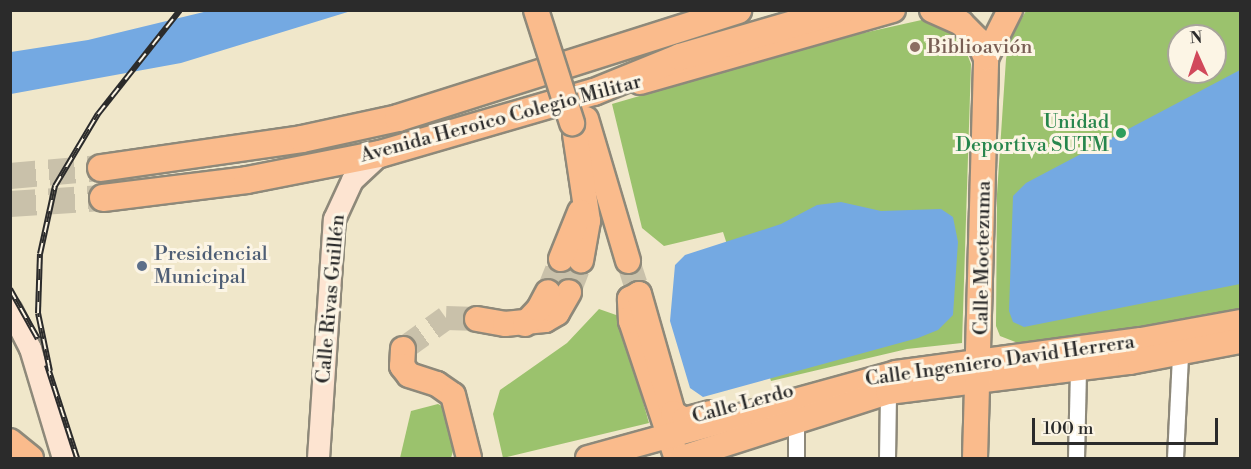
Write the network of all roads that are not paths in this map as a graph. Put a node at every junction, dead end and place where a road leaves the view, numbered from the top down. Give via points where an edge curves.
1 (536, 10) edge
2 (552, 10) edge
3 (842, 10) edge
4 (893, 10) edge
5 (932, 10) edge
6 (1010, 10) edge
7 (737, 12) edge
8 (986, 58) junction
9 (594, 92) junction
10 (579, 121) junction
11 (380, 154) junction
12 (101, 168) tunnel mouth
13 (103, 198) tunnel mouth
14 (571, 259) tunnel mouth
15 (628, 261) tunnel mouth
16 (558, 292) tunnel mouth
17 (10, 309) edge
18 (477, 319) tunnel mouth
19 (1240, 322) edge
20 (1240, 340) edge
21 (403, 349) dead end
22 (1180, 354) junction
23 (1078, 369) junction
24 (980, 370) junction
25 (832, 388) junction
26 (888, 392) junction
27 (766, 410) junction
28 (796, 419) junction
29 (10, 441) edge
30 (677, 452) edge
31 (31, 459) edge
32 (63, 459) edge
33 (318, 459) edge
34 (469, 459) edge
35 (588, 459) edge
36 (796, 459) edge
37 (887, 459) edge
38 (975, 459) edge
39 (1076, 459) edge
40 (1175, 459) edge

1 - 10 main road, bridge
2 - 10 main road
3 - 9 highway via 680,57
4 - 9 main road, Avenida Heroico Colegio Militar via 678,73
5 - 8 main road via 961,23 978,40
6 - 8 main road, Calle Moctezuma
7 - 12 highway, Avenida Heroico Colegio Militar via 398,118 302,139
8 - 24 main road, Calle Moctezuma
9 - 11 highway, Avenida Heroico Colegio Militar
10 - 14 main road via 587,237
10 - 15 main road
11 - 13 highway, Avenida Heroico Colegio Militar via 247,180
11 - 33 main road, Calle Rivas Guillén via 352,180 334,219
16 - 18 main road via 557,313 525,324
17 - 32 main road via 30,348
19 - 24 main road, Calle Ingeniero David Herrera
20 - 22 main road, Calle Ingeniero David Herrera
21 - 34 main road via 402,366 409,375 437,384 453,395
22 - 23 main road, Calle Ingeniero David Herrera
22 - 40 street
23 - 24 main road, Calle Ingeniero David Herrera
23 - 39 street
24 - 25 main road, Calle Ingeniero David Herrera via 897,373
24 - 26 main road, Calle Ingeniero David Herrera
24 - 38 main road, Calle Moctezuma
25 - 27 main road, Calle Ingeniero David Herrera
25 - 30 main road, Calle Lerdo via 814,386 680,419 671,409 639,294 630,299 627,308
26 - 28 main road, Calle Ingeniero David Herrera
26 - 37 street
27 - 28 main road via 788,411
27 - 30 main road, Calle Ingeniero David Herrera
28 - 30 main road, Calle Ingeniero David Herrera
28 - 36 street
29 - 31 main road
30 - 35 main road, Calle Ingeniero David Herrera

